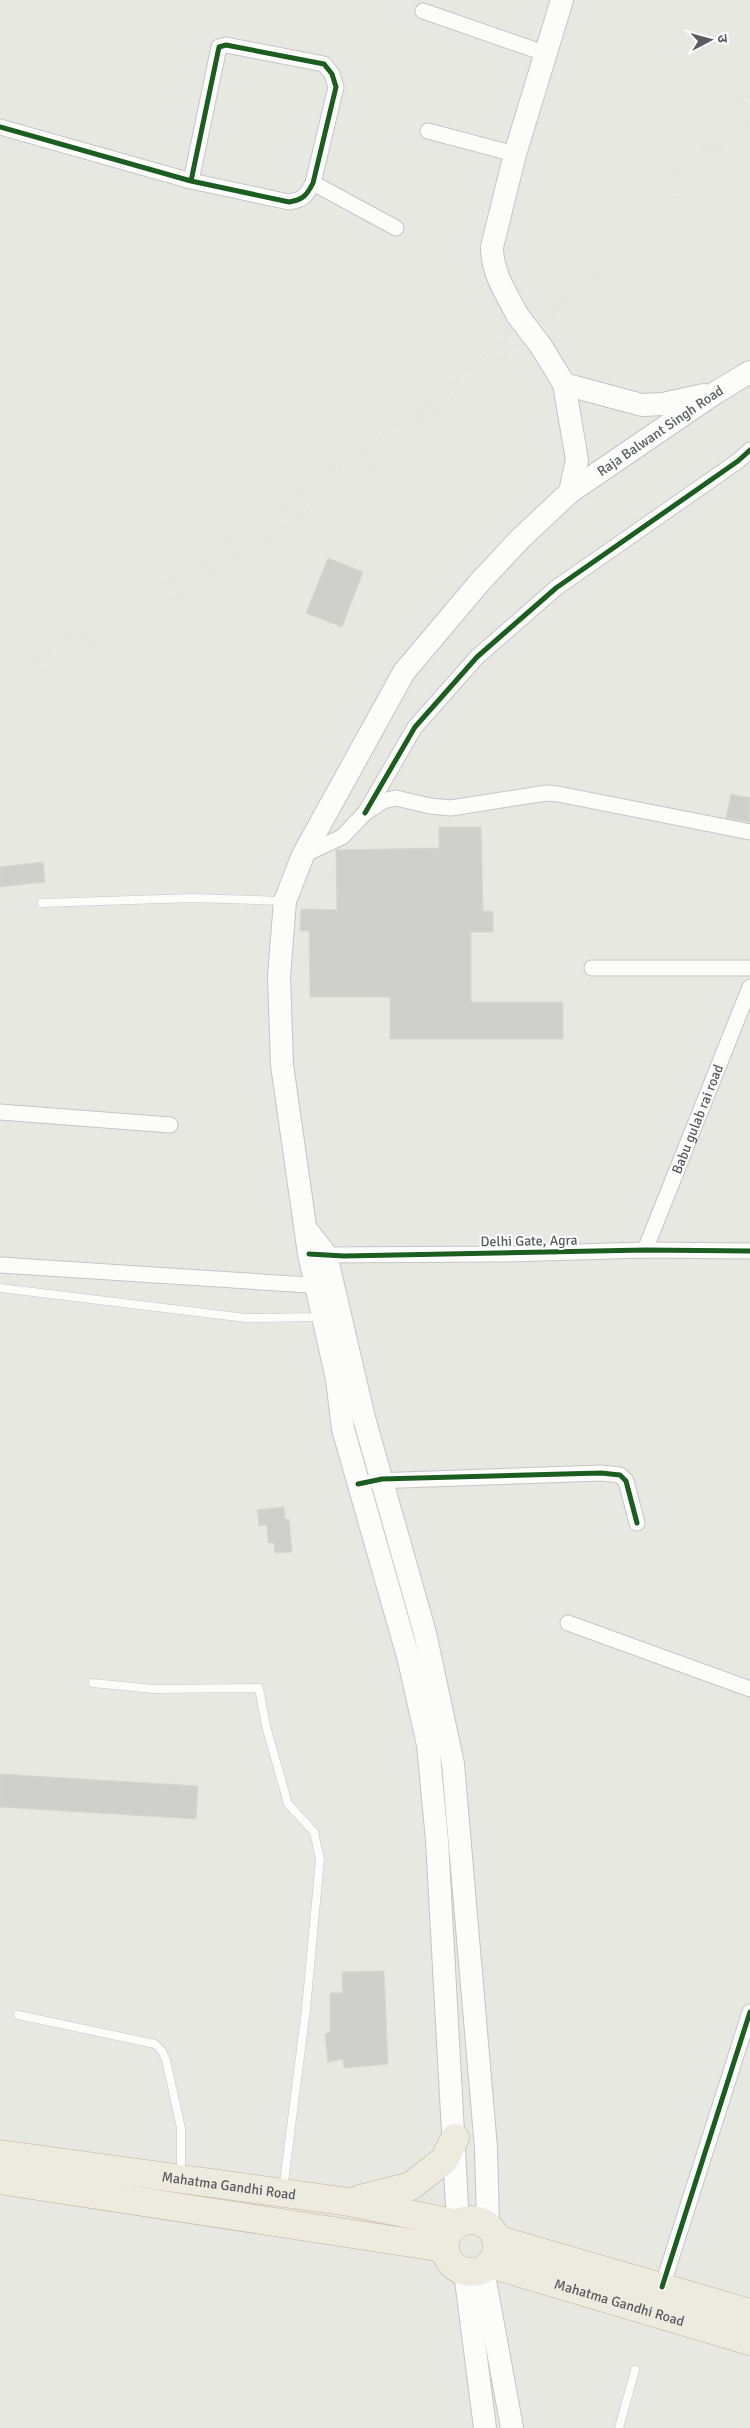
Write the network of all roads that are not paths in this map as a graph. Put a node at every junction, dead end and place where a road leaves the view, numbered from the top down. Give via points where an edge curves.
1 (562, 0) edge
2 (424, 11) dead end
3 (544, 52) junction
4 (0, 127) edge
5 (428, 131) dead end
6 (516, 154) junction
7 (191, 181) junction
8 (314, 183) junction
9 (396, 228) dead end
10 (750, 372) edge
11 (564, 384) junction
12 (715, 393) junction
13 (750, 450) edge
14 (570, 492) junction
15 (365, 813) junction
16 (750, 832) edge
17 (303, 855) junction
18 (285, 901) junction
19 (42, 903) dead end
20 (592, 968) dead end
21 (750, 968) edge
22 (750, 987) edge
23 (0, 1112) edge
24 (170, 1125) dead end
25 (644, 1250) junction
26 (750, 1251) edge
27 (317, 1254) junction
28 (0, 1265) edge
29 (324, 1286) junction
30 (0, 1288) edge
31 (331, 1316) junction
32 (382, 1479) junction
33 (358, 1484) junction
34 (637, 1523) dead end
35 (410, 1574) junction
36 (386, 1580) junction
37 (568, 1623) dead end
38 (94, 1682) dead end
39 (750, 1689) edge
40 (463, 1866) junction
41 (439, 1868) junction
42 (750, 2012) edge
43 (18, 2015) dead end
44 (455, 2138) junction
45 (0, 2154) edge
46 (181, 2179) junction
47 (0, 2180) edge
48 (283, 2193) junction
49 (348, 2202) junction
50 (458, 2224) junction
51 (444, 2248) junction
52 (484, 2254) junction
53 (662, 2287) junction
54 (750, 2313) edge
55 (750, 2341) edge
56 (636, 2370) dead end
57 (485, 2428) edge
58 (512, 2428) edge
59 (618, 2428) edge

1 - 3 main road
2 - 3 street
3 - 6 main road
4 - 7 street
5 - 6 street
6 - 11 main road, bridge via 492,254 496,273 518,316 542,346
7 - 8 street via 289,202 307,196
7 - 8 street via 217,50 226,45 324,64 332,74 336,87
8 - 9 street
10 - 12 main road, Raja Balwant Singh Road
11 - 12 main road via 642,404 663,404
11 - 14 main road via 578,460
12 - 14 main road, Raja Balwant Singh Road
13 - 15 street via 556,588 477,657 415,728
14 - 17 main road, Raja Balwant Singh Road via 486,576 404,672
15 - 16 street via 383,801 396,798 451,808 546,793
15 - 17 street via 342,837
17 - 18 main road, Raja Balwant Singh Road
18 - 19 lane via 193,898
18 - 27 main road, Raja Balwant Singh Road via 279,976 282,1065 305,1228
20 - 21 street
22 - 25 street, Babu gulab rai road
23 - 24 street
25 - 26 street, Delhi Gate, Agra
25 - 27 street, Delhi Gate, Agra
27 - 29 main road
28 - 29 street
29 - 31 main road
30 - 31 lane via 246,1318
31 - 32 main road
31 - 33 main road via 343,1429
32 - 33 street
32 - 34 street via 620,1475 626,1481
32 - 35 main road
33 - 36 main road
35 - 36 main road
35 - 40 main road via 436,1676 453,1764
36 - 41 main road via 409,1660 428,1745
37 - 39 street
38 - 48 lane via 152,1689 259,1688 288,1804 314,1832 320,1859 306,2009
40 - 41 main road
40 - 52 main road via 486,2148
41 - 44 main road
42 - 53 street
43 - 46 lane via 148,2041 162,2051 181,2128
44 - 49 highway via 444,2160 411,2186
44 - 50 main road
45 - 46 highway, Mahatma Gandhi Road
46 - 48 highway, Mahatma Gandhi Road
47 - 51 highway, Mahatma Gandhi Road
48 - 49 highway, Mahatma Gandhi Road
49 - 50 highway, Mahatma Gandhi Road
50 - 51 highway via 449,2232
50 - 52 highway, Mahatma Gandhi Road via 470,2220
51 - 52 highway via 450,2263
52 - 53 highway, Mahatma Gandhi Road
52 - 55 highway, Mahatma Gandhi Road
52 - 57 main road
52 - 58 main road
53 - 54 highway, Mahatma Gandhi Road
56 - 59 lane

